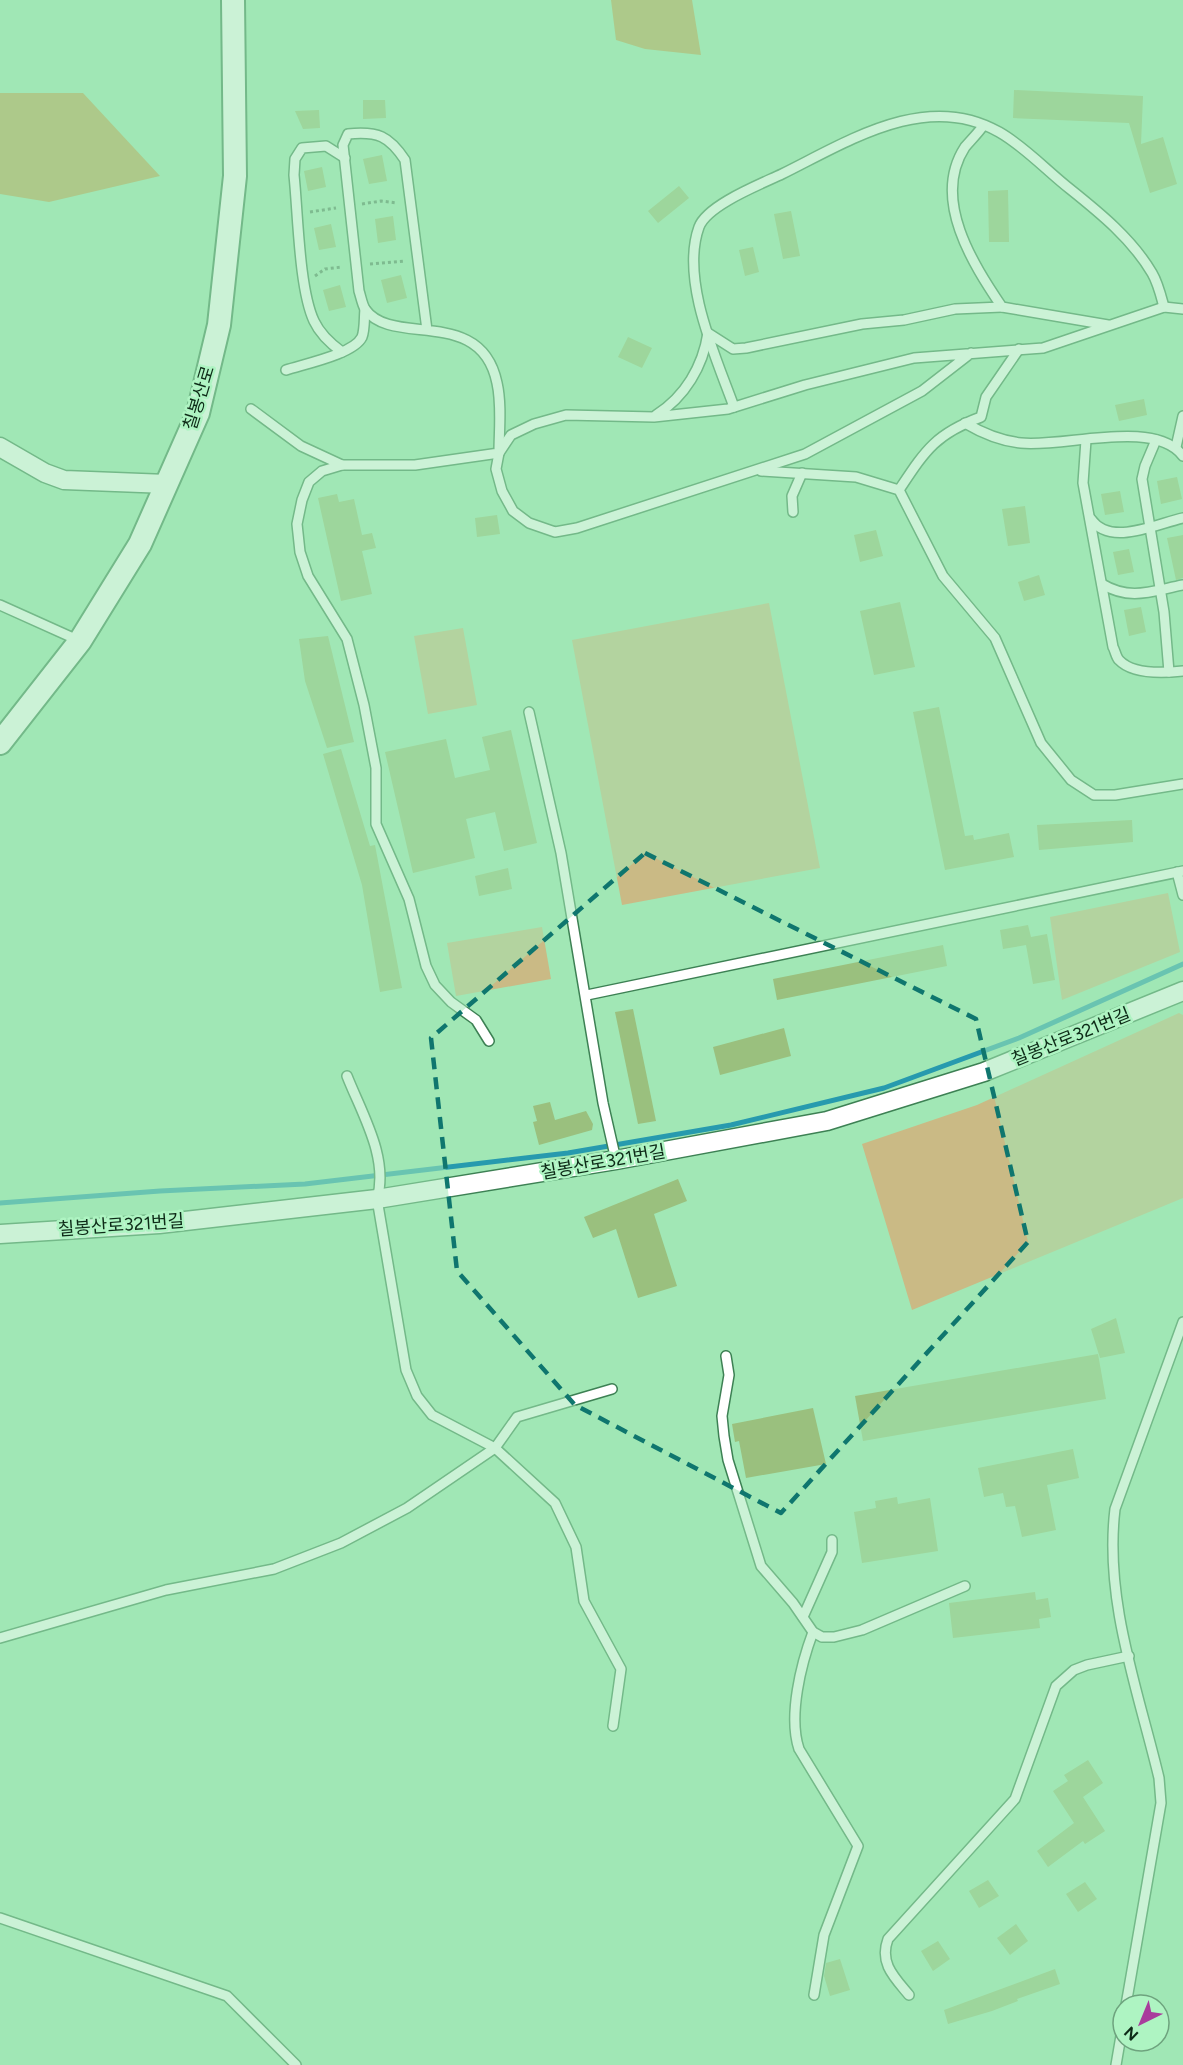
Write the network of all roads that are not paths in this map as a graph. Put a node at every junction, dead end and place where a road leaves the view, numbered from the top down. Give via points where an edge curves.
1 (233, 0) edge
2 (983, 126) junction
3 (345, 158) junction
4 (1002, 307) junction
5 (1164, 307) junction
6 (365, 309) junction
7 (1183, 309) edge
8 (1111, 325) junction
9 (427, 330) junction
10 (708, 333) junction
11 (1019, 349) junction
12 (342, 352) junction
13 (971, 353) junction
14 (286, 370) dead end
15 (734, 407) junction
16 (251, 409) dead end
17 (1183, 416) edge
18 (654, 417) junction
19 (965, 423) junction
20 (1086, 440) junction
21 (1156, 440) junction
22 (0, 447) edge
23 (1176, 447) junction
24 (499, 453) junction
25 (1183, 456) edge
26 (342, 465) junction
27 (754, 471) junction
28 (801, 473) junction
29 (167, 484) junction
30 (899, 490) junction
31 (793, 512) dead end
32 (1089, 517) junction
33 (1183, 518) edge
34 (1150, 525) junction
35 (1102, 584) junction
36 (1183, 585) edge
37 (1160, 589) junction
38 (0, 605) edge
39 (80, 641) junction
40 (1183, 671) edge
41 (1169, 672) junction
42 (529, 711) dead end
43 (0, 743) edge
44 (1183, 784) edge
45 (1180, 872) edge
46 (1183, 895) edge
47 (1183, 991) edge
48 (587, 995) junction
49 (489, 1041) dead end
50 (347, 1076) dead end
51 (616, 1160) junction
52 (379, 1193) junction
53 (0, 1234) edge
54 (1183, 1322) edge
55 (726, 1356) dead end
56 (612, 1389) dead end
57 (495, 1448) junction
58 (832, 1540) dead end
59 (965, 1586) dead end
60 (803, 1617) junction
61 (813, 1632) junction
62 (0, 1638) edge
63 (1129, 1656) junction
64 (614, 1726) dead end
65 (0, 1918) edge
66 (1128, 1993) edge
67 (814, 1995) dead end
68 (909, 1995) dead end
69 (297, 2065) edge

1 - 29 street, 칠봉산로 via 235,176 219,325 198,413
2 - 4 lane via 964,149 951,190 963,238 982,278
2 - 5 lane via 999,132 1131,243 1154,274
2 - 10 lane via 952,118 905,119 876,127 713,210 699,225 694,269
3 - 6 lane via 359,291
3 - 9 lane via 343,145 348,134 364,132 393,142 405,160
3 - 12 lane via 326,146 302,148 295,159 294,175 307,298 315,322
4 - 8 lane
4 - 10 lane via 955,309 746,348 733,349
5 - 7 lane
5 - 8 lane
6 - 9 lane via 378,320
6 - 12 lane via 363,336
8 - 11 lane via 1043,348
9 - 24 lane via 442,330 466,340 492,367 498,384
10 - 15 lane
10 - 18 lane via 698,371 667,409
11 - 13 lane
11 - 19 lane via 986,397 981,417
12 - 14 lane
13 - 15 lane via 914,358
13 - 27 lane via 922,391 806,454
15 - 18 lane
16 - 26 lane via 301,446
17 - 23 lane
18 - 24 lane via 567,415 511,435
19 - 20 lane via 999,439 1023,444
19 - 30 lane via 953,427 925,451
20 - 21 lane via 1145,436
20 - 32 lane via 1083,483
21 - 23 lane
21 - 34 lane via 1142,479
22 - 29 street via 64,480
23 - 25 lane
24 - 26 lane via 415,465
24 - 27 lane via 496,469 513,511 529,523 555,532
26 - 49 lane via 322,471 309,482 297,524 300,552 320,598 347,639 376,768 376,825 409,900 426,966 435,985 476,1020
27 - 28 lane
28 - 30 lane via 856,477
28 - 31 lane via 792,496
29 - 39 street, 칠봉산로 via 140,544
30 - 44 lane via 943,576 995,638 1041,743 1071,780 1094,795
32 - 34 lane via 1106,532 1120,533
32 - 35 lane
33 - 34 lane
34 - 37 lane
35 - 37 lane via 1128,595
35 - 41 lane via 1119,660 1136,669
36 - 37 lane
37 - 41 lane
38 - 39 lane
39 - 43 street, 칠봉산로
40 - 41 lane
42 - 48 lane
45 - 46 lane
45 - 48 lane
47 - 51 street, 칠봉산로321번길 via 984,1072 827,1121
48 - 51 lane
50 - 52 lane via 380,1162
51 - 52 street, 칠봉산로321번길
52 - 53 street, 칠봉산로321번길 via 159,1224
52 - 57 lane via 397,1327 406,1370 417,1396 432,1414
54 - 63 lane via 1115,1509 1115,1599
55 - 60 lane via 729,1375 722,1416 728,1460 761,1566
56 - 57 lane via 517,1417
57 - 62 lane via 407,1508 341,1543 285,1564 166,1590
57 - 64 lane via 555,1503 576,1547 584,1601 621,1669
58 - 60 lane via 832,1552
59 - 61 lane via 862,1630 834,1637
60 - 61 lane
61 - 67 lane via 798,1693 794,1733 799,1749 858,1846 824,1935
63 - 66 lane via 1159,1778 1161,1803
63 - 68 lane via 1080,1667 1056,1686 1015,1799 888,1939 885,1961
65 - 69 lane via 227,1996

